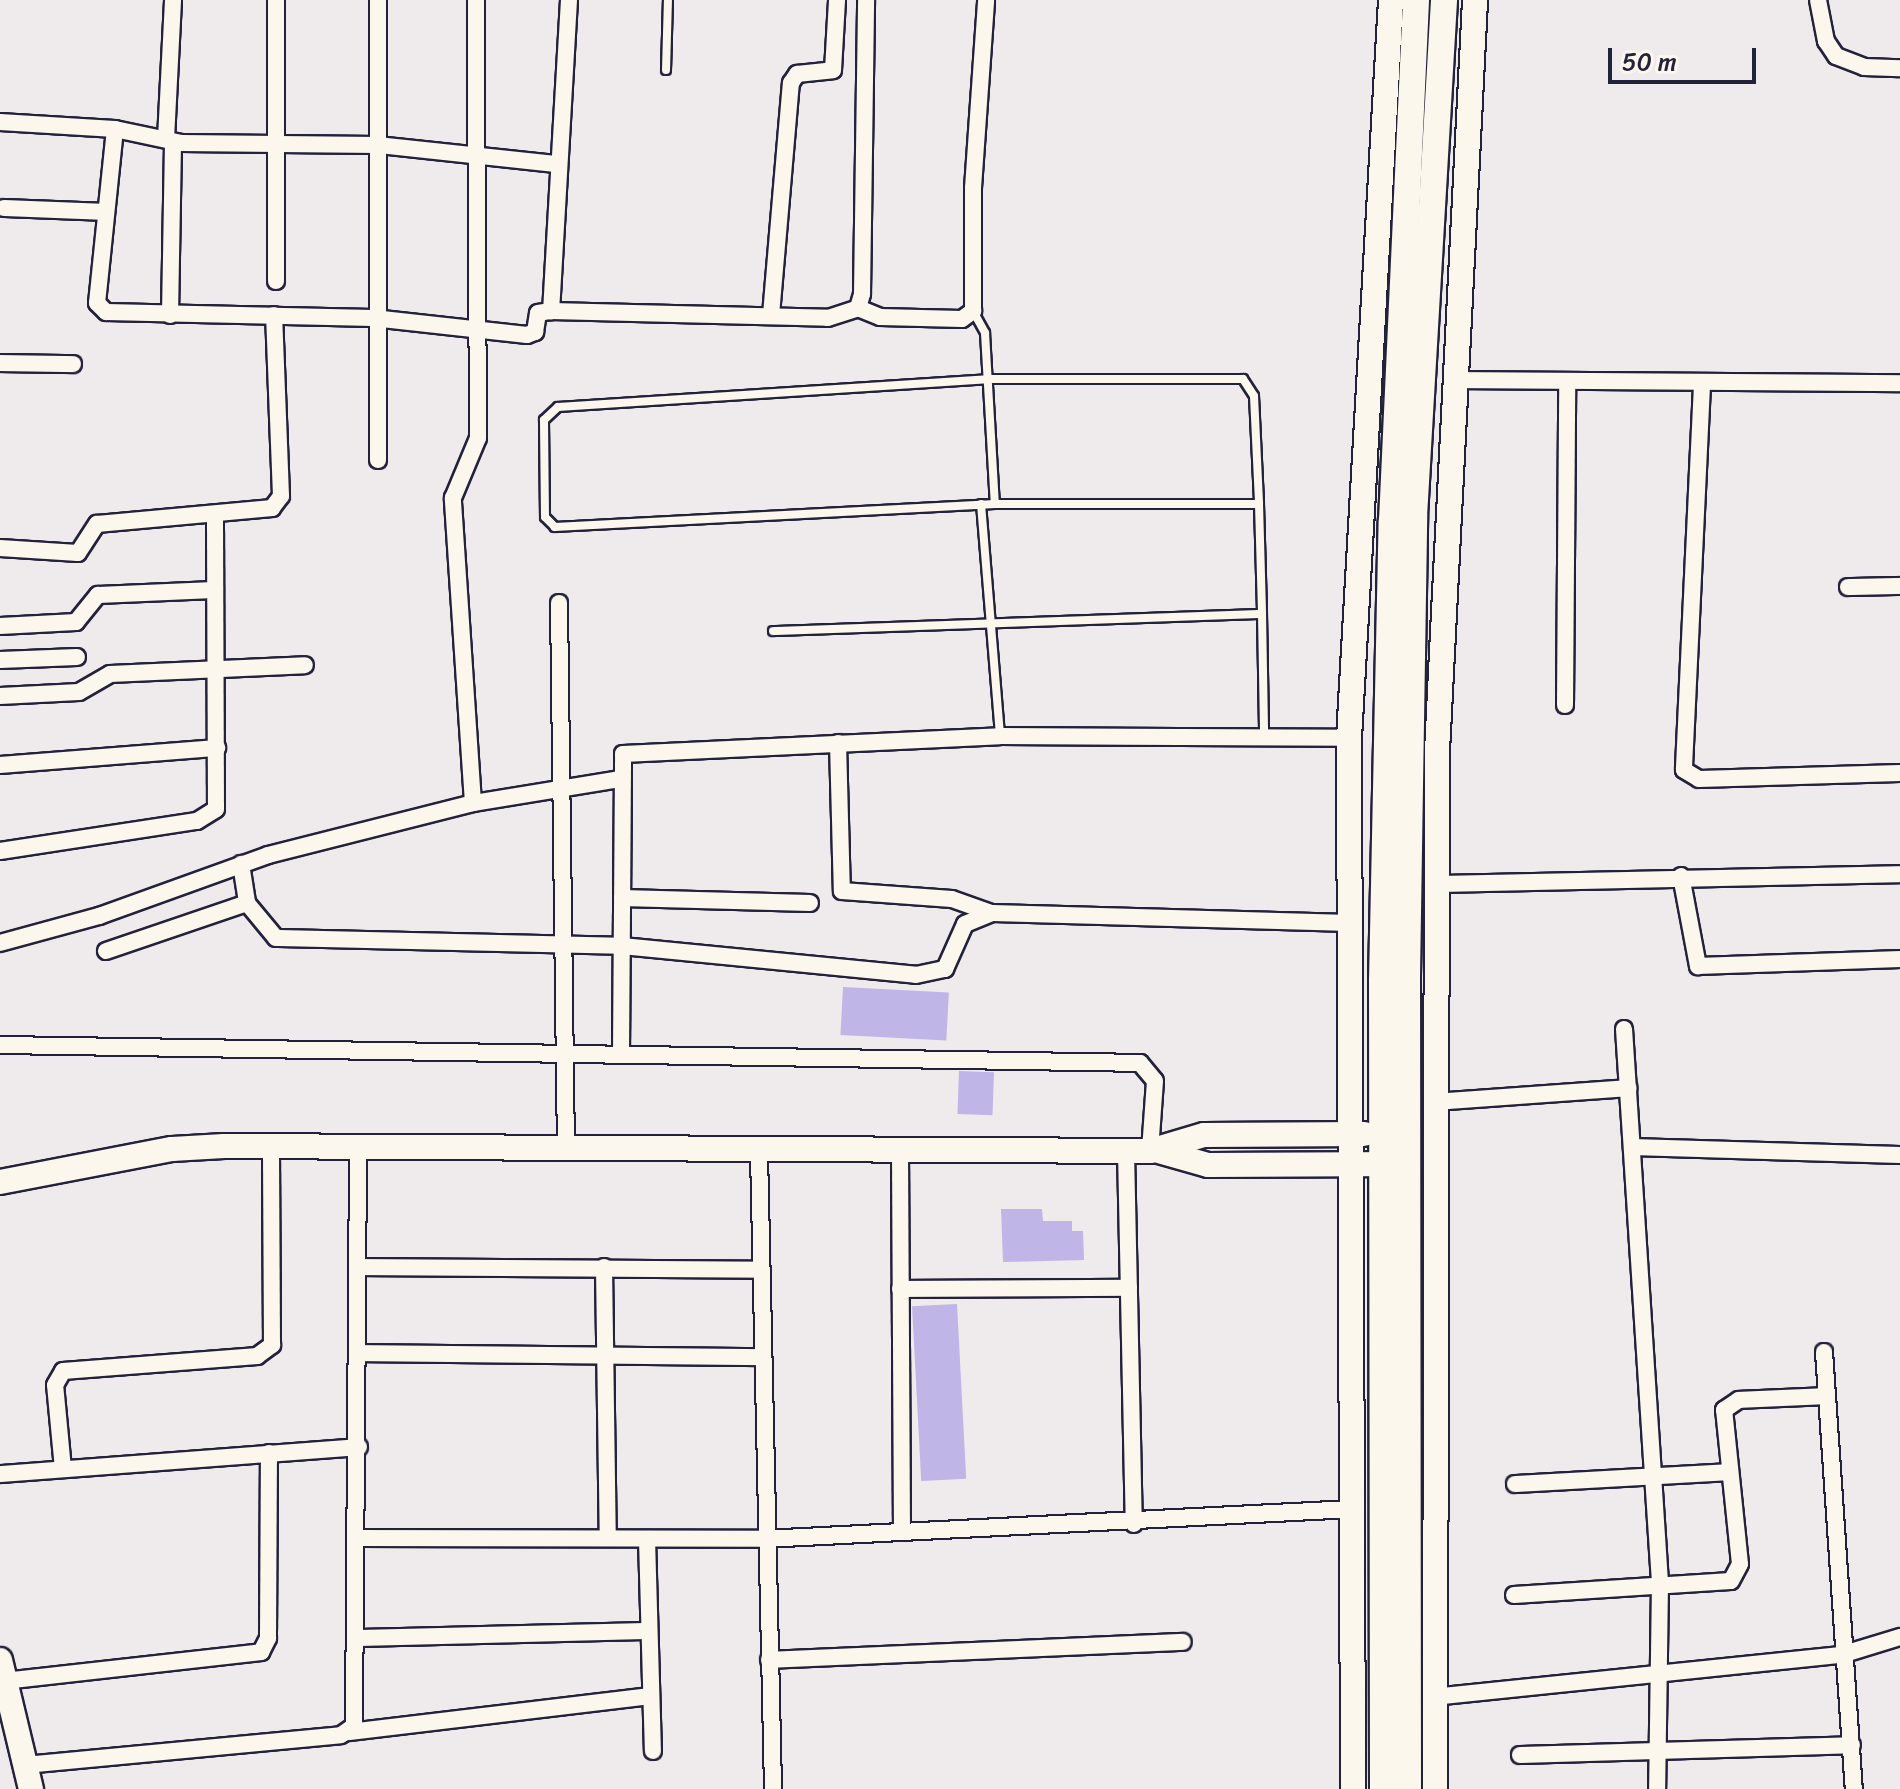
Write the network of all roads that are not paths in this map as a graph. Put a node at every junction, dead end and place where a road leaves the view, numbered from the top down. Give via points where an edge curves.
1 (173, 0) edge
2 (276, 0) edge
3 (378, 0) edge
4 (476, 0) edge
5 (569, 0) edge
6 (668, 0) edge
7 (837, 0) edge
8 (866, 0) edge
9 (986, 0) edge
10 (1391, 0) edge
11 (1416, 0) edge
12 (1444, 0) edge
13 (1475, 0) edge
14 (1818, 0) edge
15 (1900, 68) edge
16 (666, 70) dead end
17 (0, 122) edge
18 (115, 129) junction
19 (275, 140) junction
20 (170, 141) junction
21 (378, 145) junction
22 (475, 159) junction
23 (557, 164) junction
24 (4, 208) dead end
25 (106, 212) junction
26 (276, 281) dead end
27 (858, 308) junction
28 (551, 311) junction
29 (973, 311) junction
30 (170, 315) junction
31 (274, 315) junction
32 (771, 315) junction
33 (373, 318) junction
34 (476, 329) junction
35 (0, 363) edge
36 (73, 364) dead end
37 (987, 379) junction
38 (1457, 380) junction
39 (1567, 383) junction
40 (1900, 383) edge
41 (1702, 385) junction
42 (378, 460) dead end
43 (981, 504) junction
44 (995, 504) junction
45 (1259, 504) junction
46 (215, 515) junction
47 (0, 548) edge
48 (1900, 586) edge
49 (1848, 587) dead end
50 (214, 590) junction
51 (559, 603) dead end
52 (1262, 614) junction
53 (991, 619) junction
54 (0, 626) edge
55 (773, 631) dead end
56 (77, 657) dead end
57 (0, 660) edge
58 (305, 665) dead end
59 (214, 673) junction
60 (0, 696) edge
61 (1565, 705) dead end
62 (1264, 733) junction
63 (1000, 736) junction
64 (1349, 738) junction
65 (838, 743) junction
66 (217, 748) junction
67 (0, 765) edge
68 (1900, 773) edge
69 (619, 779) junction
70 (559, 788) junction
71 (473, 803) junction
72 (0, 851) edge
73 (241, 864) junction
74 (1900, 874) edge
75 (1681, 876) junction
76 (1436, 884) junction
77 (622, 898) junction
78 (247, 903) junction
79 (810, 903) dead end
80 (992, 913) junction
81 (1351, 923) junction
82 (0, 943) edge
83 (563, 943) junction
84 (622, 946) junction
85 (106, 951) dead end
86 (1900, 959) edge
87 (1624, 1029) dead end
88 (0, 1045) edge
89 (567, 1050) junction
90 (621, 1053) junction
91 (1628, 1088) junction
92 (1435, 1102) junction
93 (1422, 1133) junction
94 (1350, 1134) junction
95 (1383, 1134) junction
96 (271, 1146) junction
97 (1632, 1147) junction
98 (358, 1148) junction
99 (566, 1151) junction
100 (900, 1151) junction
101 (1144, 1151) junction
102 (759, 1152) junction
103 (1900, 1155) edge
104 (1408, 1165) junction
105 (1350, 1166) junction
106 (0, 1182) edge
107 (361, 1267) junction
108 (604, 1267) junction
109 (759, 1270) junction
110 (1129, 1288) junction
111 (900, 1289) junction
112 (1824, 1352) dead end
113 (360, 1353) junction
114 (761, 1357) junction
115 (605, 1358) junction
116 (1826, 1396) junction
117 (359, 1447) junction
118 (269, 1453) junction
119 (63, 1469) junction
120 (1728, 1472) junction
121 (0, 1474) edge
122 (1651, 1476) junction
123 (1515, 1484) dead end
124 (1352, 1509) junction
125 (1134, 1524) junction
126 (902, 1530) junction
127 (360, 1538) junction
128 (608, 1538) junction
129 (647, 1539) junction
130 (764, 1539) junction
131 (1660, 1583) junction
132 (1514, 1595) dead end
133 (648, 1631) junction
134 (1900, 1637) edge
135 (357, 1638) junction
136 (1183, 1642) dead end
137 (1841, 1655) junction
138 (769, 1660) junction
139 (2, 1670) edge
140 (1656, 1671) junction
141 (651, 1696) junction
142 (1433, 1697) junction
143 (349, 1732) junction
144 (1852, 1745) junction
145 (653, 1751) dead end
146 (1655, 1753) junction
147 (1520, 1755) dead end
148 (28, 1777) edge
149 (773, 1789) edge
150 (1353, 1789) edge
151 (1383, 1789) edge
152 (1408, 1789) edge
153 (1435, 1789) edge
154 (1657, 1789) edge
155 (1854, 1789) edge

1 - 20 street
2 - 19 street
3 - 21 street
4 - 22 street
5 - 23 street
6 - 16 lane
7 - 32 street via 833,70 797,74 791,83
8 - 27 street
9 - 29 street via 973,188
10 - 64 main road
11 - 95 main road via 1392,521
12 - 93 main road via 1414,516
13 - 38 main road
14 - 15 street via 1826,41 1836,56 1848,64
17 - 18 street
18 - 20 street
18 - 25 street
19 - 20 street
19 - 21 street
19 - 26 street
20 - 30 street
21 - 22 street
21 - 33 street
22 - 23 street
22 - 34 street
23 - 28 street
24 - 25 street
25 - 30 street via 99,308
27 - 29 street via 871,316 907,318 962,319
27 - 32 street via 828,318
28 - 32 street
28 - 34 street via 538,313 532,334
29 - 37 lane via 985,333
30 - 31 street
31 - 33 street
31 - 46 street via 281,496 272,508
33 - 34 street
33 - 42 street
34 - 71 street via 478,438 453,498
35 - 36 street
37 - 43 lane via 558,407 549,409 544,420 545,517 555,527
37 - 44 lane
37 - 45 lane via 1243,379 1254,396
38 - 39 street
38 - 76 main road
39 - 41 street
39 - 61 street
40 - 41 street
41 - 68 street via 1684,770 1699,779
43 - 44 lane
43 - 53 lane
44 - 45 lane
45 - 52 lane
46 - 47 street via 97,524 78,553
46 - 50 street
48 - 49 street
50 - 54 street via 98,595 76,622
50 - 59 street
51 - 70 street
52 - 53 lane
52 - 62 lane
53 - 55 lane
53 - 63 lane
56 - 57 street
58 - 59 street
59 - 60 street via 110,674 79,692
59 - 66 street
62 - 63 street
62 - 64 street
63 - 65 street
64 - 81 main road
65 - 69 street via 634,751 623,754
65 - 80 street via 842,891 952,899
66 - 67 street
66 - 72 street via 219,800 207,818
69 - 70 street
69 - 77 street
70 - 71 street
70 - 83 street
71 - 73 street
73 - 78 street
73 - 82 street via 122,909
74 - 75 street
75 - 76 street
75 - 86 street via 1698,966
76 - 92 main road
77 - 79 street
77 - 84 street
78 - 83 street via 276,938
78 - 85 street
80 - 81 street
80 - 84 street via 965,924 952,958 935,975
81 - 94 main road
83 - 84 street
83 - 89 street
84 - 90 street
87 - 91 street
88 - 89 street
89 - 90 street
89 - 99 street
90 - 101 street via 836,1063 1140,1063 1155,1081
91 - 92 street
91 - 97 street
92 - 93 main road
93 - 95 main road
93 - 104 main road
94 - 95 main road
94 - 101 main road via 1204,1135
94 - 105 main road
95 - 104 main road
96 - 98 main road
96 - 106 main road via 172,1149
96 - 119 street via 272,1345 257,1356 63,1371 55,1385
97 - 103 street
97 - 122 street
98 - 99 main road
98 - 107 street
99 - 102 main road
100 - 101 main road
100 - 102 main road
100 - 111 street
101 - 105 main road via 1195,1165
101 - 110 street
102 - 109 street
104 - 105 main road
104 - 142 main road
104 - 151 main road
104 - 152 main road
105 - 124 main road
107 - 108 street
107 - 113 street
108 - 109 street
108 - 115 street
109 - 114 street
110 - 111 street
110 - 125 street
111 - 126 street
112 - 116 street
113 - 115 street
113 - 117 street
114 - 115 street
114 - 130 street
115 - 128 street
116 - 120 street via 1731,1404 1723,1418
116 - 137 street
117 - 118 street
117 - 127 street
118 - 119 street
118 - 139 street via 268,1638 261,1652
119 - 121 street
120 - 122 street
120 - 131 street via 1739,1575 1718,1584
122 - 123 street
122 - 131 street
124 - 125 street
124 - 150 main road
125 - 126 street
126 - 130 street
127 - 128 street
127 - 135 street
128 - 129 street
129 - 130 street
129 - 133 street
130 - 138 street
131 - 132 street
131 - 140 street
133 - 135 street
133 - 141 street
134 - 137 street
135 - 143 street
136 - 138 street
137 - 140 street
137 - 144 street
138 - 149 street
139 - 148 main road
140 - 142 street
140 - 146 street
141 - 143 street
141 - 145 street
142 - 153 main road
143 - 148 street
144 - 146 street
144 - 155 street
146 - 147 street
146 - 154 street

